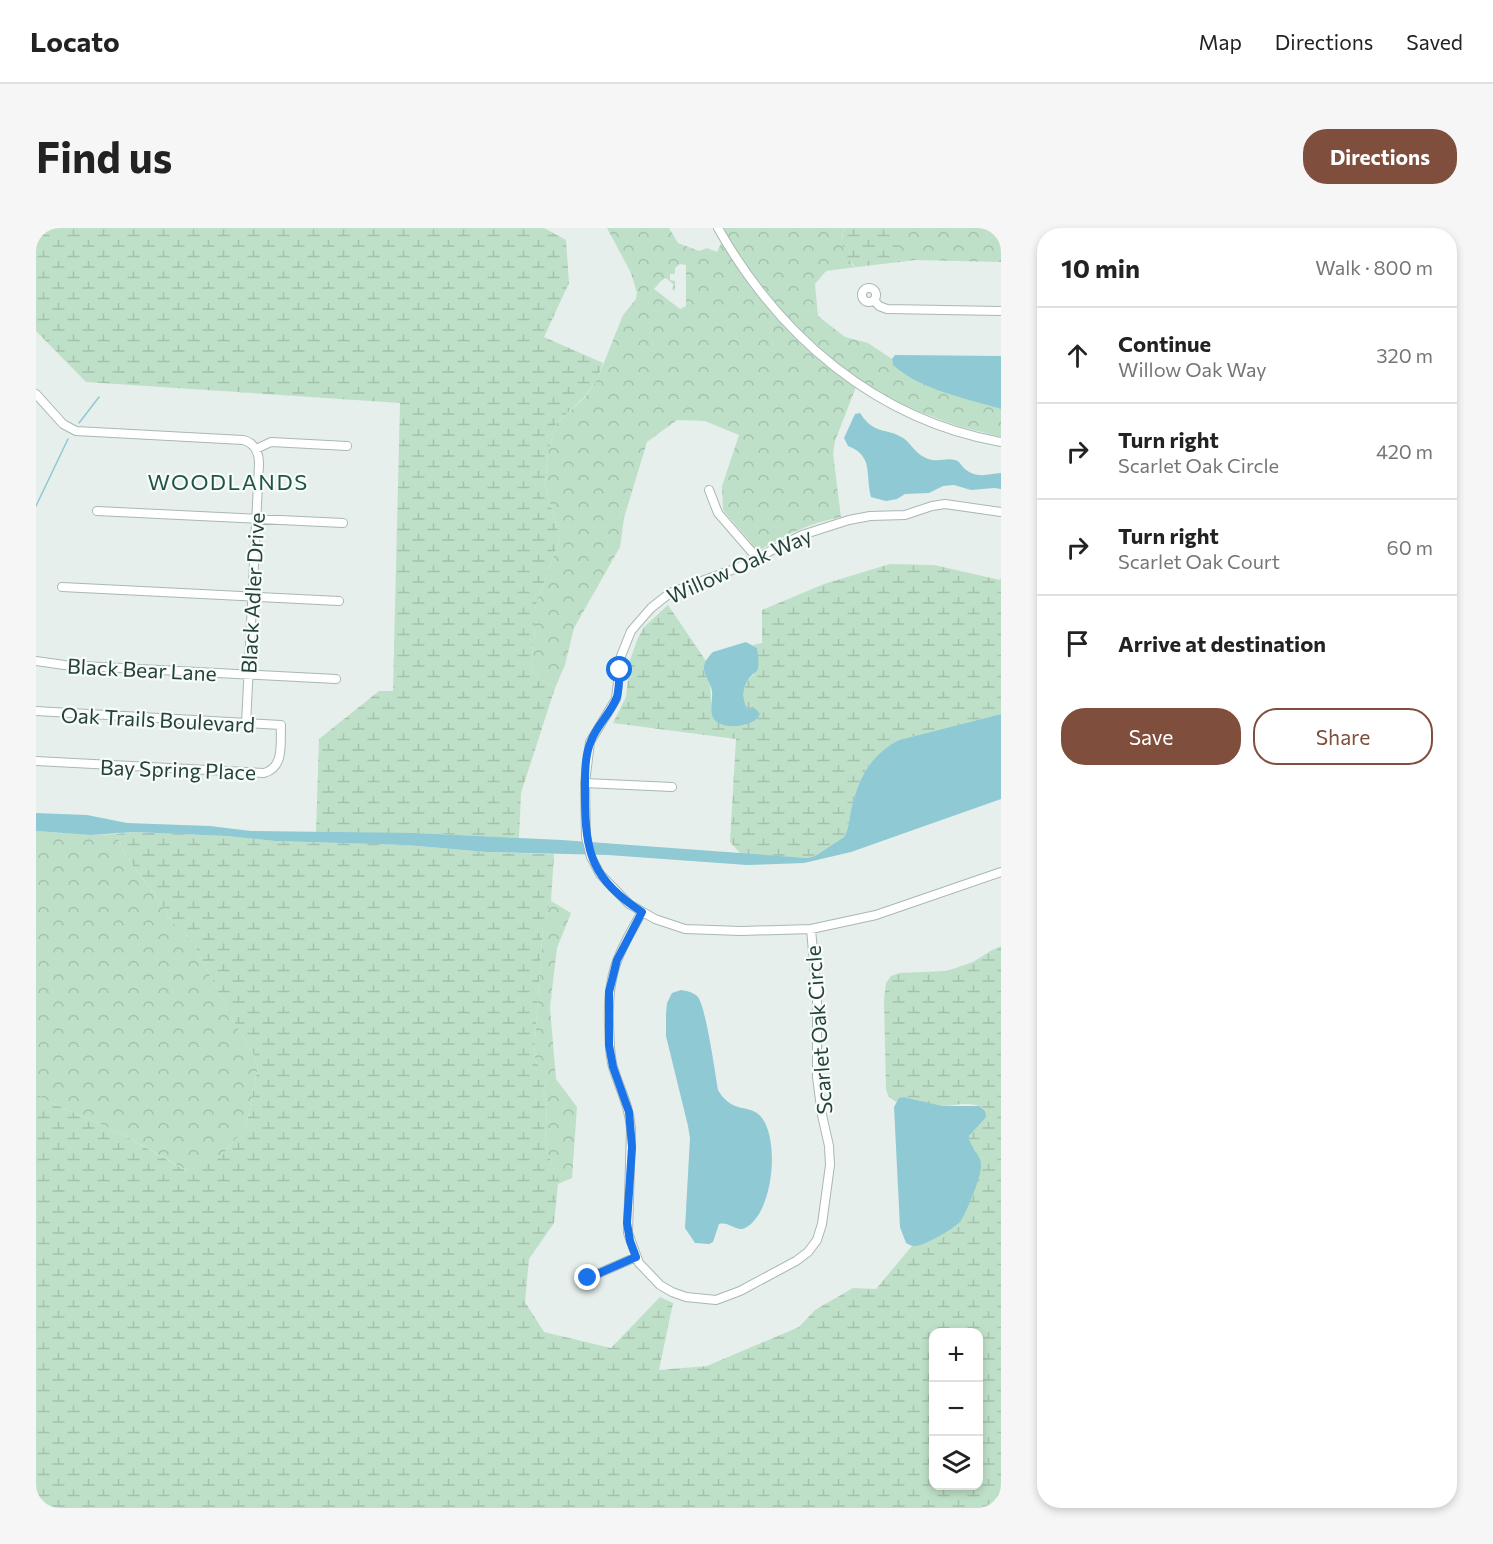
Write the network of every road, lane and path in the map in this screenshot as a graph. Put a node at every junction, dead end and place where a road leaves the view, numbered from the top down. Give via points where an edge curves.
1 (718, 228) edge
2 (874, 300) dead end
3 (1001, 311) edge
4 (36, 394) edge
5 (1001, 442) edge
6 (347, 446) dead end
7 (256, 449) junction
8 (709, 490) dead end
9 (97, 511) dead end
10 (1001, 512) edge
11 (256, 519) junction
12 (343, 523) dead end
13 (757, 558) junction
14 (62, 587) dead end
15 (252, 597) junction
16 (339, 601) dead end
17 (36, 661) edge
18 (248, 675) junction
19 (336, 680) dead end
20 (36, 711) edge
21 (246, 724) junction
22 (281, 725) joint
23 (36, 761) edge
24 (585, 783) junction
25 (672, 787) dead end
26 (1001, 872) edge
27 (642, 912) junction
28 (811, 929) junction
29 (636, 1257) junction
30 (588, 1278) dead end

1 - 5 street via 767,303 832,365 872,393 910,412 963,433
2 - 3 street via 887,309
4 - 7 street via 63,424 76,431 243,440
6 - 7 street via 271,442
7 - 11 street, Black Adler Drive
8 - 13 street via 718,513
9 - 11 street
10 - 13 street, Willow Oak Way via 945,504 905,515 860,518 802,535
11 - 12 street
11 - 15 street, Black Adler Drive
13 - 24 street, Willow Oak Way via 670,593 631,631 621,656 616,699 590,742
14 - 15 street
15 - 16 street
15 - 18 street, Black Adler Drive
17 - 18 street, Black Bear Lane
18 - 19 street, Black Bear Lane
18 - 21 street, Black Adler Drive
20 - 21 street, Oak Trails Boulevard
21 - 22 street, Oak Trails Boulevard
22 - 23 street, Bay Spring Place via 278,762 264,773
24 - 25 street
24 - 27 street, Willow Oak Way via 586,837 591,857 606,882
26 - 28 street, Willow Oak Way via 876,915
27 - 28 street, Willow Oak Way via 667,924 700,930
27 - 29 street, Scarlet Oak Circle via 617,960 609,992 609,1045 629,1112 632,1147 627,1223
28 - 29 street, Scarlet Oak Circle via 817,997 817,1077 830,1165 817,1240 796,1261 716,1300 698,1300 672,1292 651,1277
29 - 30 street

